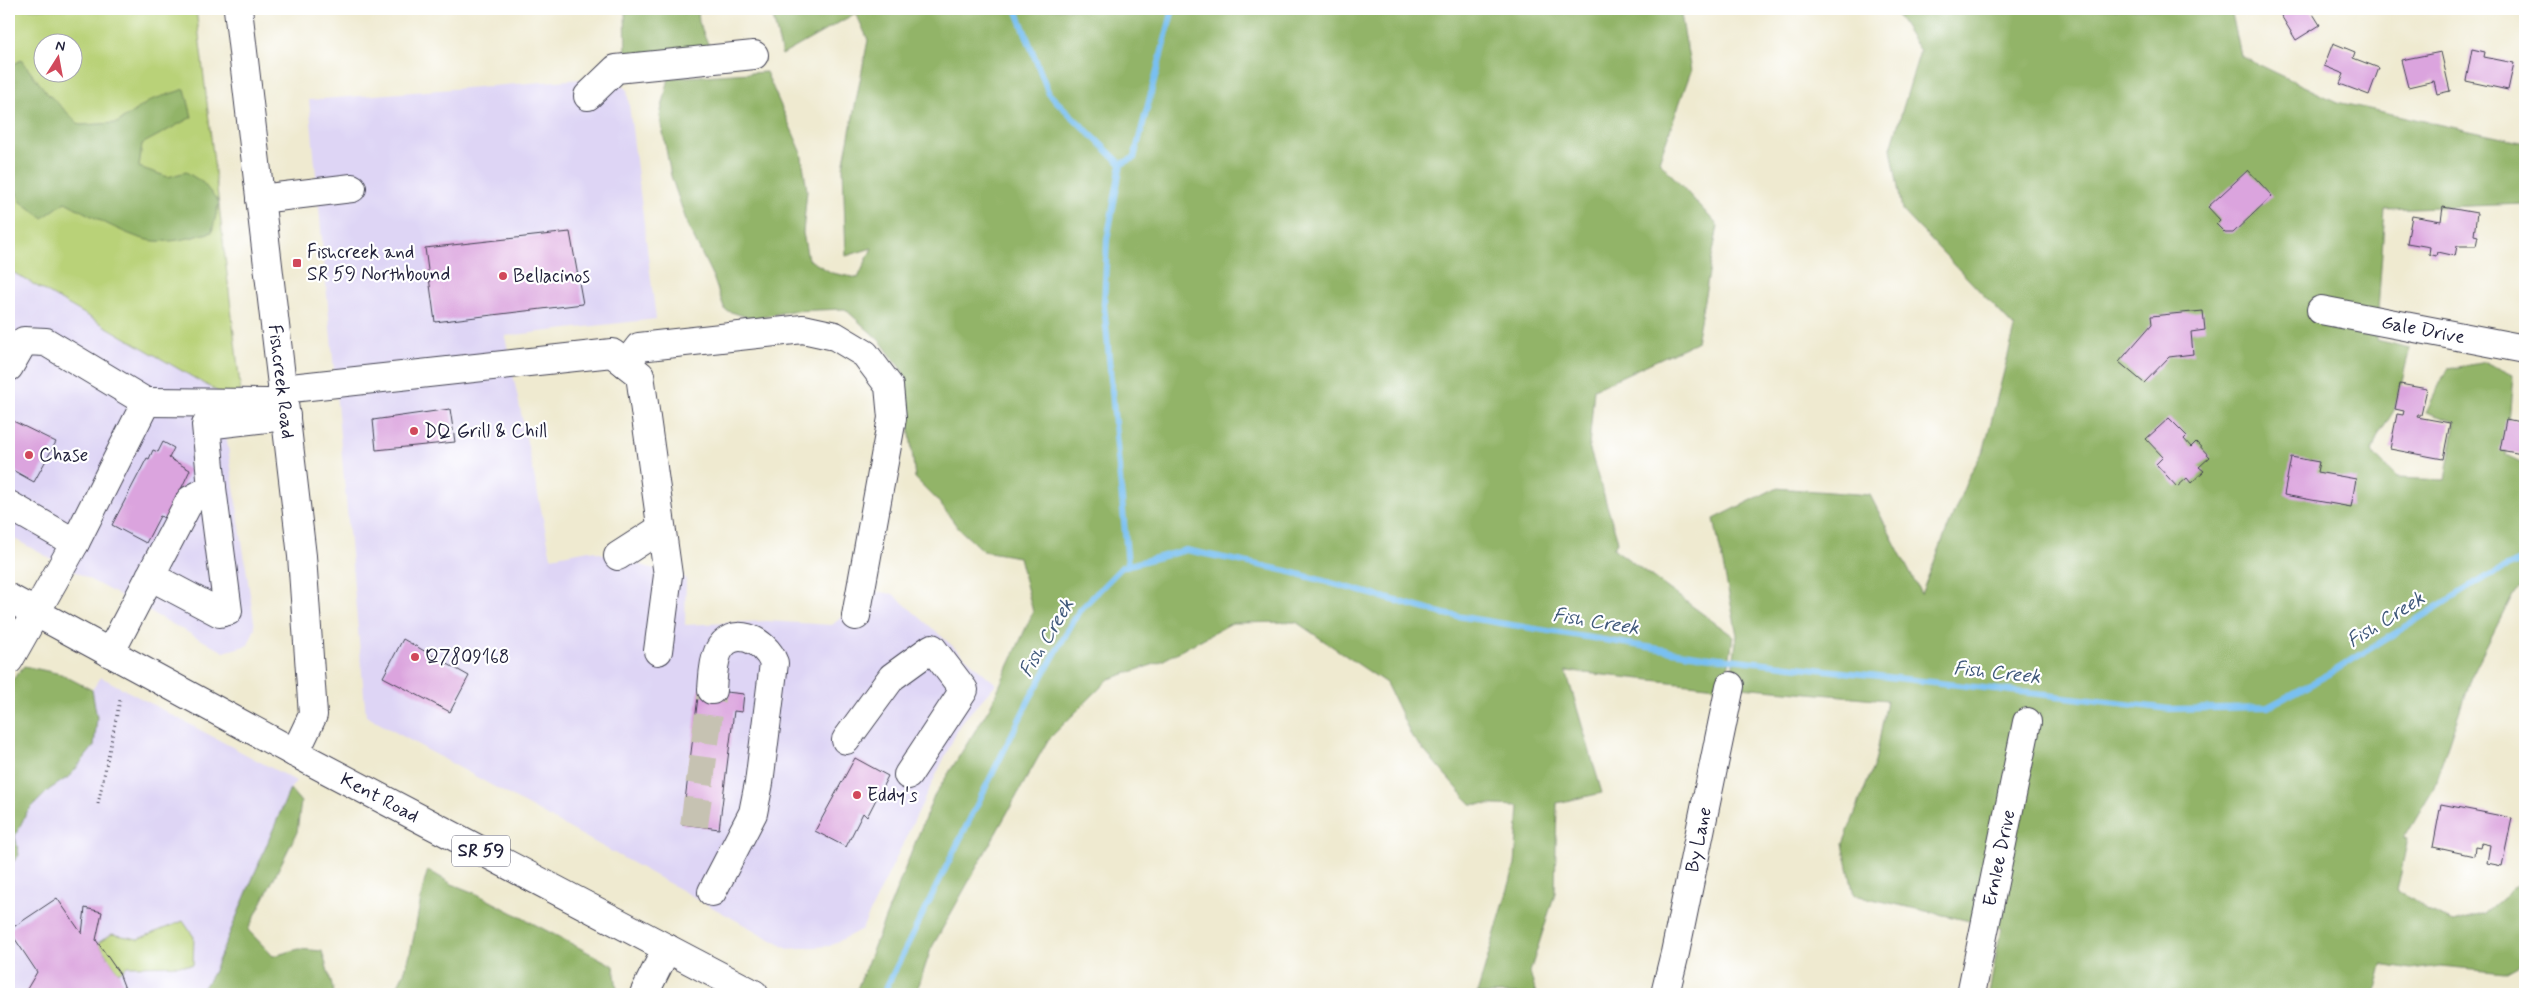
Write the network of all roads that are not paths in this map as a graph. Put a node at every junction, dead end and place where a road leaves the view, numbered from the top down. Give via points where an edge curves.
1 (238, 9) edge
2 (754, 55) dead end
3 (588, 96) dead end
4 (352, 188) dead end
5 (260, 199) junction
6 (2321, 310) dead end
7 (2525, 349) edge
8 (626, 364) junction
9 (9, 368) edge
10 (146, 402) junction
11 (284, 403) junction
12 (212, 488) junction
13 (9, 505) edge
14 (660, 529) junction
15 (74, 543) junction
16 (618, 556) dead end
17 (150, 576) junction
18 (9, 598) edge
19 (35, 612) junction
20 (856, 616) dead end
21 (658, 651) dead end
22 (110, 653) junction
23 (9, 660) edge
24 (1730, 686) dead end
25 (712, 690) tunnel mouth
26 (2027, 722) dead end
27 (846, 740) dead end
28 (295, 752) junction
29 (908, 775) dead end
30 (712, 892) dead end
31 (666, 948) junction
32 (644, 994) edge
33 (754, 994) edge
34 (1665, 994) edge
35 (1971, 994) edge

1 - 5 main road, Fishcreek Road
2 - 3 main road via 616,69
4 - 5 main road
5 - 11 main road, Fishcreek Road
6 - 7 main road, Gale Drive
8 - 11 main road via 612,353
8 - 14 main road via 640,376
8 - 20 main road via 640,347 803,329 835,336 865,354 889,386 892,418
9 - 10 main road via 24,341 46,342
10 - 11 main road
10 - 15 main road
11 - 12 main road via 206,424
11 - 28 main road, Fishcreek Road via 302,556 313,715
12 - 17 main road via 190,500
12 - 17 main road via 228,611 220,614
13 - 15 main road
14 - 16 main road
14 - 21 main road via 668,576
15 - 19 main road
17 - 22 main road
18 - 19 main road, Kent Road / SR 59
19 - 22 main road, Kent Road / SR 59
19 - 23 main road
22 - 28 main road, Kent Road / SR 59
24 - 34 main road, By Lane
25 - 30 main road via 718,650 726,642 736,637 746,638 759,642 770,651 774,663 753,813
26 - 35 main road, Ernlee Drive
27 - 29 main road via 892,677 932,648 964,690
28 - 31 main road, Kent Road / SR 59
31 - 32 main road
31 - 33 main road, Kent Road / SR 59

